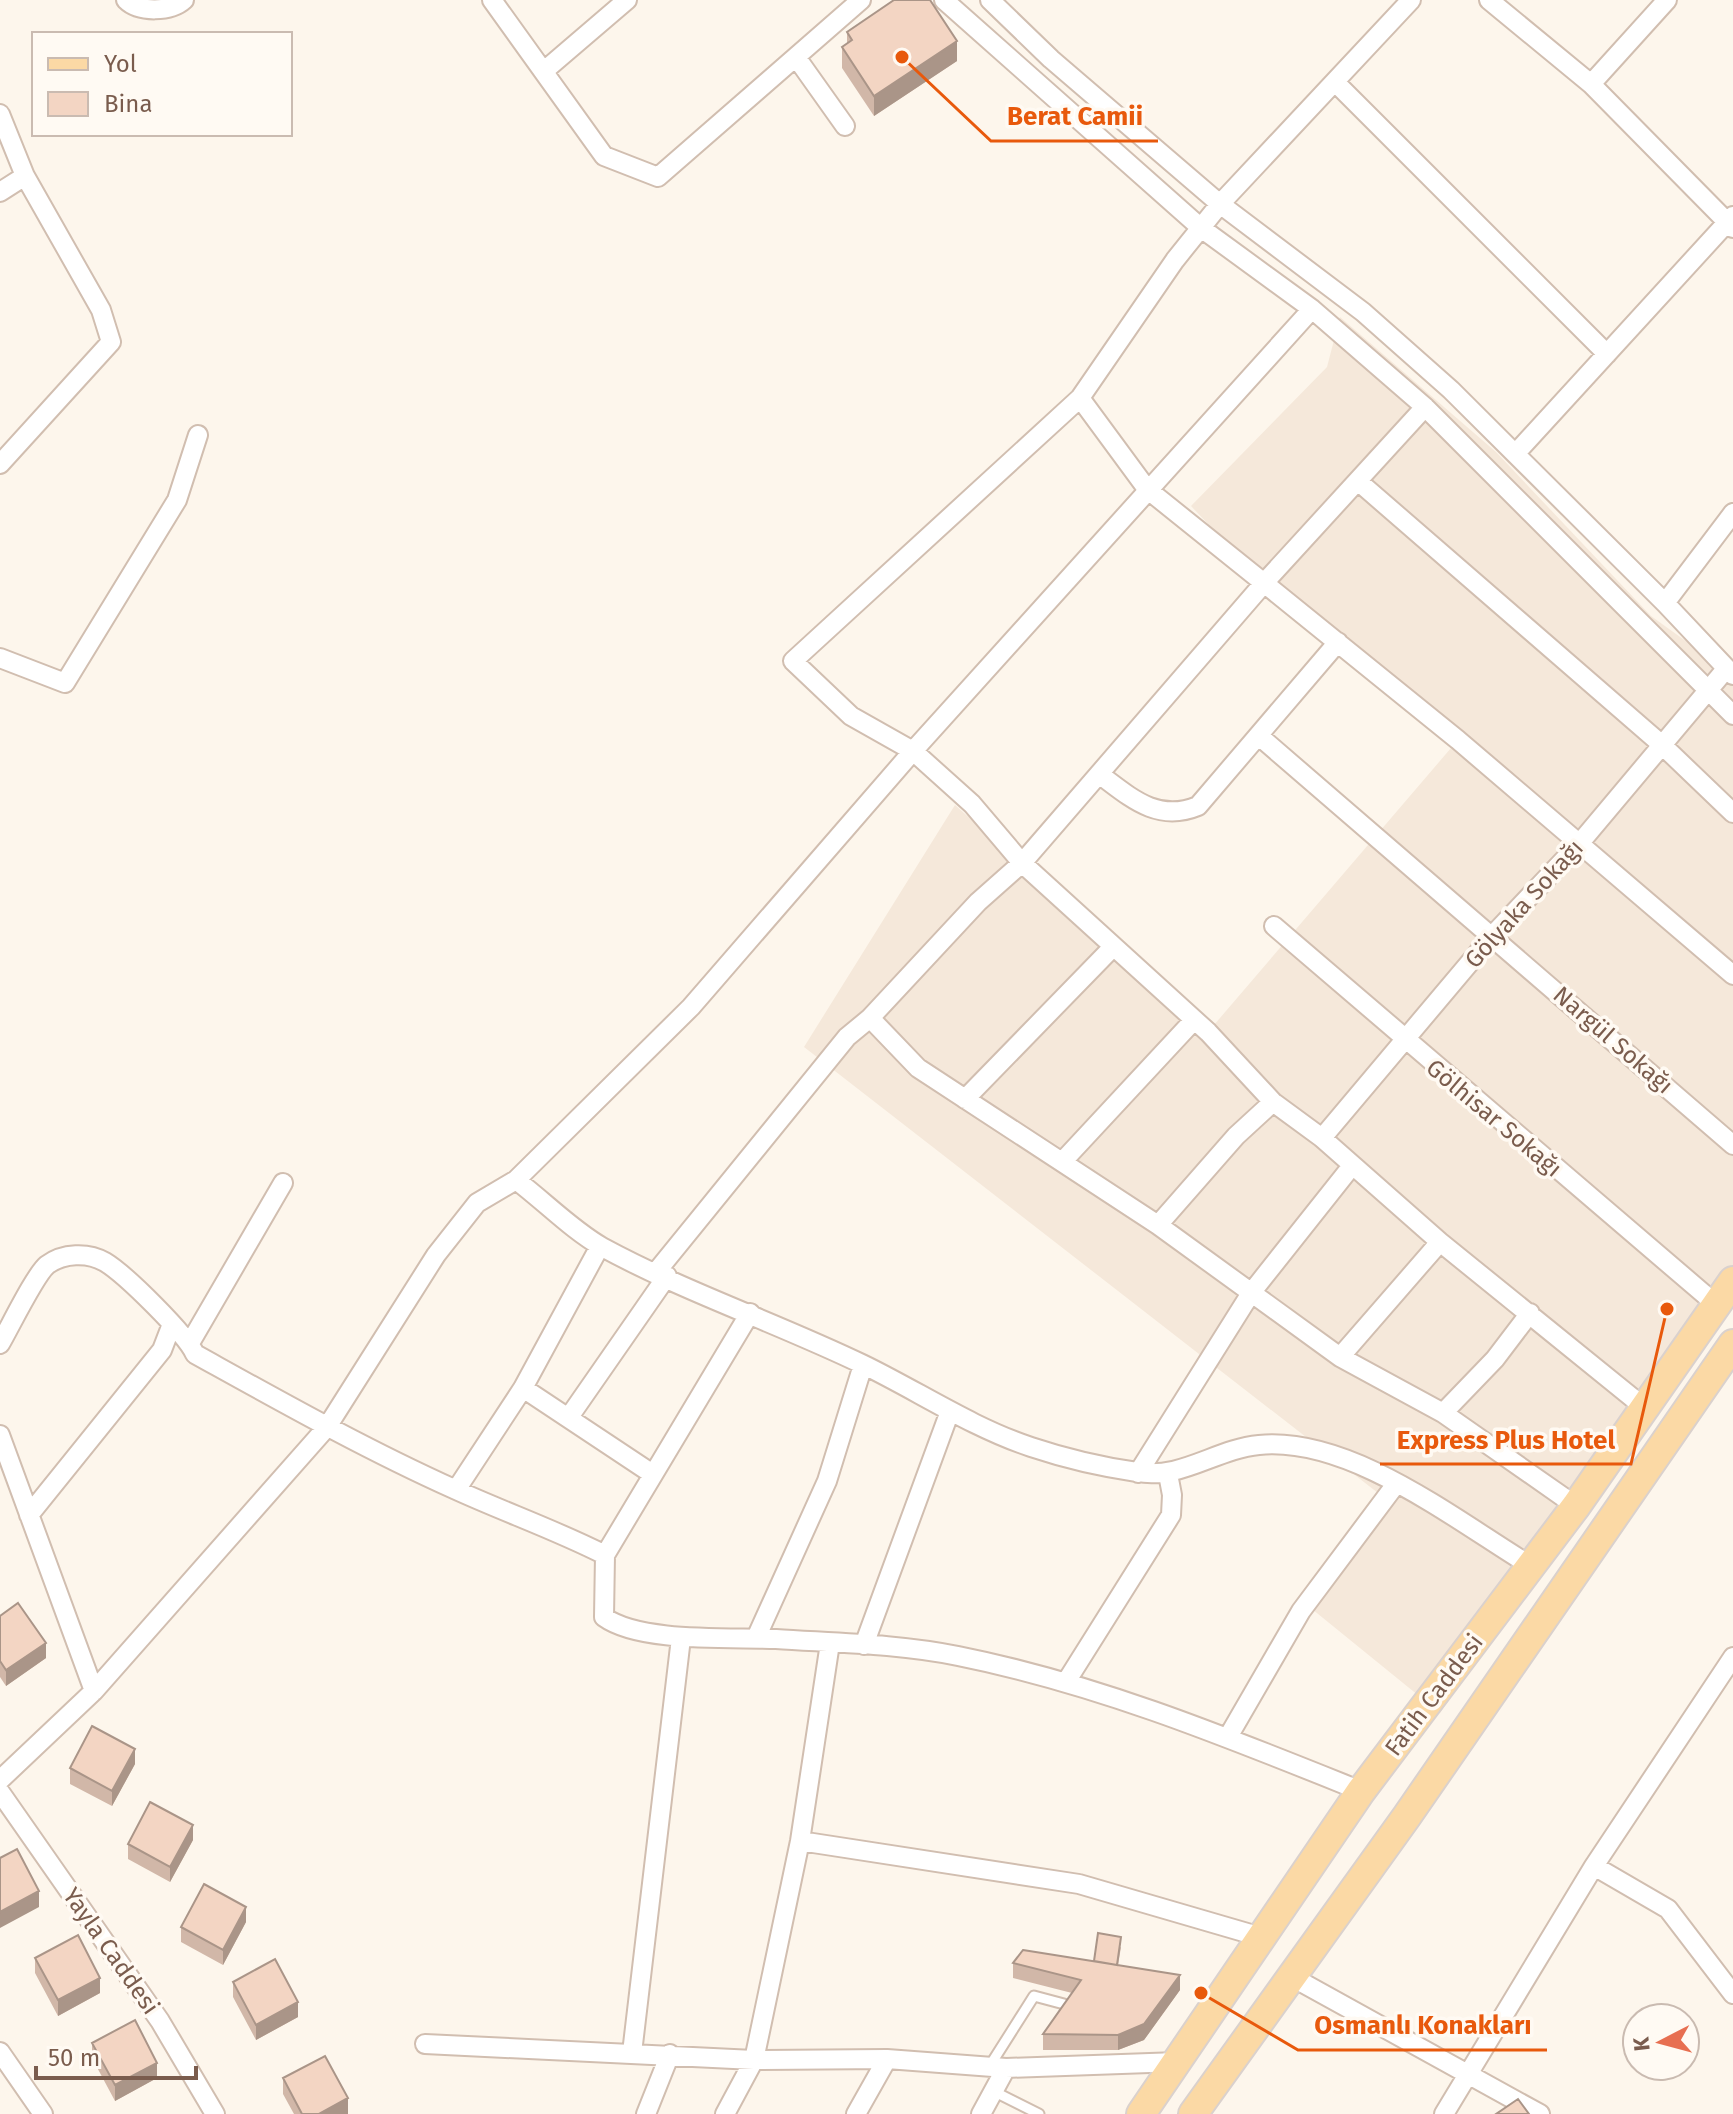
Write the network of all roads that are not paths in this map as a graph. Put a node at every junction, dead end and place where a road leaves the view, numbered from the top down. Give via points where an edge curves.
1 (126, 0) edge
2 (184, 0) edge
3 (492, 0) edge
4 (627, 0) edge
5 (861, 0) edge
6 (944, 0) edge
7 (990, 0) edge
8 (1411, 0) edge
9 (1489, 0) edge
10 (1667, 0) edge
11 (796, 57) junction
12 (544, 71) junction
13 (1335, 82) junction
14 (1591, 84) junction
15 (0, 114) edge
16 (845, 126) dead end
17 (25, 176) junction
18 (0, 192) edge
19 (1220, 204) junction
20 (1731, 222) edge
21 (1201, 228) junction
22 (1312, 309) junction
23 (1607, 354) junction
24 (1080, 398) junction
25 (1425, 407) junction
26 (198, 435) dead end
27 (1516, 453) junction
28 (0, 464) edge
29 (1359, 482) junction
30 (1147, 489) junction
31 (1733, 513) edge
32 (1264, 583) junction
33 (1665, 603) junction
34 (1338, 642) junction
35 (0, 658) edge
36 (1729, 672) edge
37 (1706, 692) junction
38 (1733, 715) edge
39 (1259, 736) junction
40 (1661, 744) junction
41 (913, 751) junction
42 (1099, 774) junction
43 (1733, 813) edge
44 (1579, 844) junction
45 (1022, 863) junction
46 (1274, 926) dead end
47 (1493, 935) junction
48 (1112, 948) junction
49 (1733, 975) edge
50 (870, 1018) junction
51 (1194, 1020) junction
52 (1406, 1042) junction
53 (965, 1099) junction
54 (1273, 1102) junction
55 (1322, 1138) junction
56 (1733, 1145) edge
57 (1062, 1162) junction
58 (1351, 1167) junction
59 (516, 1180) junction
60 (283, 1183) dead end
61 (1158, 1225) junction
62 (1440, 1242) junction
63 (600, 1246) junction
64 (662, 1274) junction
65 (1733, 1281) edge
66 (1251, 1293) junction
67 (1718, 1306) junction
68 (750, 1313) junction
69 (1530, 1313) junction
70 (172, 1324) junction
71 (190, 1343) junction
72 (0, 1344) edge
73 (1733, 1344) edge
74 (1340, 1357) junction
75 (863, 1365) junction
76 (523, 1388) junction
77 (1645, 1408) junction
78 (950, 1411) junction
79 (1443, 1413) junction
80 (569, 1417) junction
81 (327, 1427) junction
82 (0, 1435) edge
83 (651, 1473) junction
84 (1138, 1473) junction
85 (1168, 1474) junction
86 (1396, 1484) junction
87 (456, 1490) junction
88 (1576, 1506) junction
89 (29, 1515) junction
90 (605, 1555) junction
91 (1531, 1566) junction
92 (681, 1638) junction
93 (756, 1638) junction
94 (830, 1643) junction
95 (864, 1645) junction
96 (1733, 1657) edge
97 (1066, 1682) junction
98 (94, 1691) junction
99 (1228, 1737) junction
100 (0, 1780) edge
101 (1361, 1791) junction
102 (0, 1792) edge
103 (800, 1841) junction
104 (1594, 1866) junction
105 (1261, 1937) junction
106 (1292, 1977) junction
107 (1733, 1994) edge
108 (1064, 2004) edge
109 (425, 2044) dead end
110 (0, 2052) edge
111 (632, 2053) junction
112 (670, 2054) junction
113 (887, 2059) junction
114 (754, 2060) junction
115 (1178, 2062) junction
116 (998, 2068) junction
117 (1469, 2077) junction
118 (993, 2091) junction
119 (43, 2114) edge
120 (215, 2114) edge
121 (646, 2114) edge
122 (725, 2114) edge
123 (856, 2114) edge
124 (981, 2114) edge
125 (1039, 2114) edge
126 (1141, 2114) edge
127 (1193, 2114) edge
128 (1444, 2114) edge
129 (1540, 2114) edge

1 - 2 street via 149,9
3 - 12 street
4 - 12 street
5 - 11 street
6 - 21 street
7 - 19 street
8 - 13 street
9 - 14 street
10 - 14 street
11 - 12 street via 658,177 604,156
11 - 16 street
13 - 19 street
13 - 23 street
14 - 20 street
15 - 17 street
17 - 18 street
17 - 28 street via 101,310 111,342
19 - 21 street
19 - 27 street via 1363,312
20 - 23 street
21 - 22 street
21 - 24 street
22 - 25 street
22 - 30 street
23 - 27 street
24 - 30 street
24 - 41 street via 793,661 851,716
25 - 29 street
25 - 37 street
26 - 35 street via 177,500 65,683
27 - 33 street
29 - 32 street
29 - 40 street
30 - 32 street
30 - 41 street
31 - 33 street
32 - 34 street
32 - 42 street
33 - 36 street
34 - 39 street
34 - 44 street
36 - 37 street, Gölyaka Sokağı
37 - 38 street
37 - 40 street, Gölyaka Sokağı
39 - 42 street via 1205,801 1181,812 1145,807
39 - 47 street, Nargül Sokağı
40 - 43 street
40 - 44 street, Gölyaka Sokağı
41 - 45 street via 972,804
41 - 59 street via 691,1007
42 - 45 street
44 - 47 street, Gölyaka Sokağı
44 - 49 street
45 - 48 street
45 - 50 street via 978,902
46 - 52 street, Gölhisar Sokağı
47 - 52 street, Gölyaka Sokağı
47 - 56 street, Nargül Sokağı
48 - 51 street
48 - 53 street
50 - 53 street via 918,1068
50 - 64 street via 847,1037
51 - 54 street
51 - 57 street
52 - 55 street, Gölyaka Sokağı
52 - 67 street, Gölhisar Sokağı
53 - 57 street
54 - 55 street
54 - 61 street
55 - 58 street
57 - 61 street
58 - 62 street
58 - 66 street
59 - 63 street
59 - 81 street via 477,1203 436,1255
60 - 71 street
61 - 66 street
62 - 69 street
62 - 74 street
63 - 64 street
63 - 76 street
64 - 68 street
64 - 80 street
65 - 67 main road, Fatih Caddesi
66 - 74 street
66 - 84 street
67 - 77 main road, Fatih Caddesi
68 - 75 street
68 - 83 street
69 - 77 street
69 - 79 street
70 - 71 street
70 - 72 street via 104,1261 69,1254 46,1266
70 - 89 street via 162,1350
71 - 81 street via 195,1354
73 - 106 main road, Fatih Caddesi
74 - 79 street
75 - 78 street
75 - 93 street via 827,1481
76 - 80 street
76 - 87 street
77 - 88 main road, Fatih Caddesi
78 - 84 street via 1030,1447
78 - 95 street
79 - 88 street
80 - 83 street
81 - 87 street
81 - 98 street
82 - 89 street
83 - 90 street
84 - 85 street
85 - 86 street via 1245,1446 1279,1444 1336,1454
85 - 97 street via 1171,1515
86 - 91 street
86 - 99 street via 1301,1611
87 - 90 street
88 - 91 main road, Fatih Caddesi
89 - 98 street
90 - 92 street via 604,1617 619,1628
91 - 101 main road, Fatih Caddesi
92 - 93 street
92 - 111 street
93 - 94 street
94 - 95 street
94 - 103 street
95 - 97 street via 956,1655
96 - 104 street
97 - 99 street
98 - 100 street
99 - 101 street
101 - 105 main road, Fatih Caddesi
102 - 120 street, Yayla Caddesi via 160,2021
103 - 105 street via 1079,1884
103 - 114 street
104 - 107 street via 1668,1909
104 - 117 street
105 - 115 main road, Fatih Caddesi
106 - 117 street
106 - 127 main road, Fatih Caddesi
108 - 116 lane via 1034,1996
109 - 111 street
110 - 119 street
111 - 112 street
112 - 114 street
112 - 121 street
113 - 114 street
113 - 116 street
113 - 123 street
114 - 122 street
115 - 116 street
115 - 126 main road, Fatih Caddesi
116 - 118 street
117 - 128 street
117 - 129 street
118 - 124 street
118 - 125 lane

